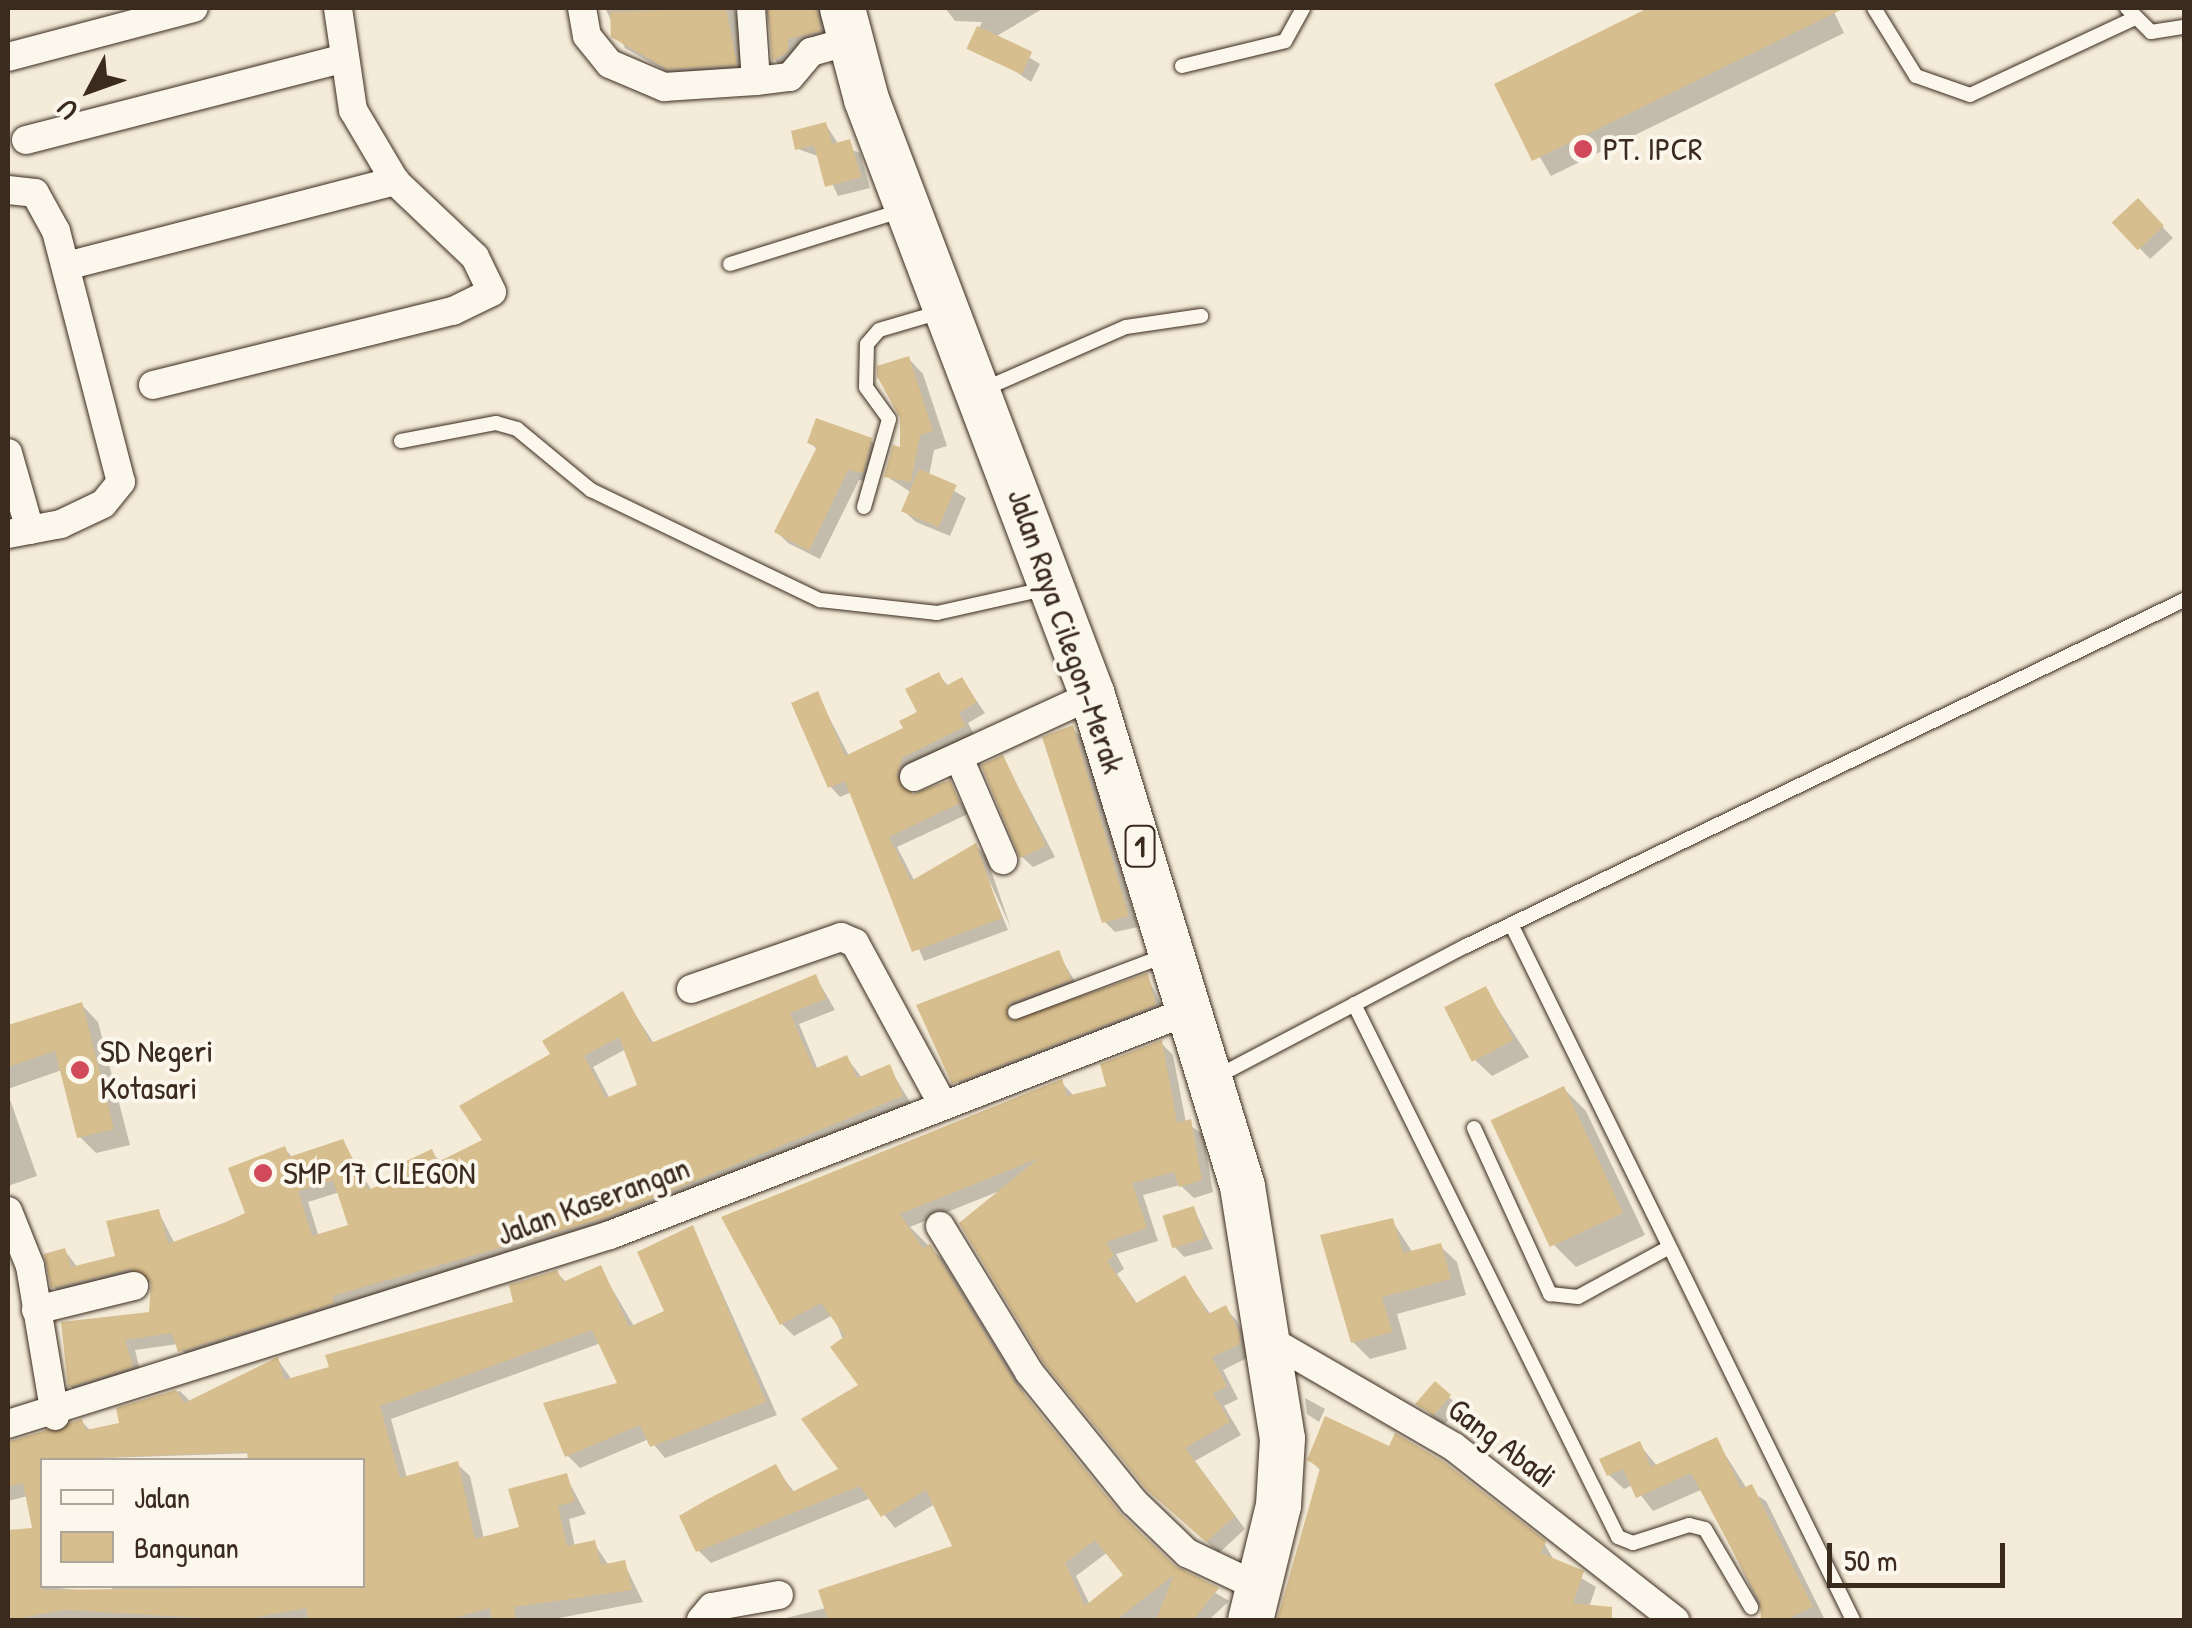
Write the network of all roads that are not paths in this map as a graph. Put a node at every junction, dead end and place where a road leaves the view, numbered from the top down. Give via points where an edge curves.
1 (194, 8) edge
2 (338, 8) edge
3 (582, 8) edge
4 (751, 8) edge
5 (1303, 8) edge
6 (1874, 8) edge
7 (2130, 13) edge
8 (2184, 28) edge
9 (854, 54) edge
10 (8, 57) edge
11 (341, 59) junction
12 (1182, 66) dead end
13 (756, 81) junction
14 (26, 140) dead end
15 (395, 181) junction
16 (8, 190) edge
17 (908, 208) junction
18 (74, 264) dead end
19 (730, 264) dead end
20 (946, 311) junction
21 (1201, 316) dead end
22 (153, 385) dead end
23 (979, 392) junction
24 (401, 441) dead end
25 (8, 453) edge
26 (864, 507) dead end
27 (19, 532) edge
28 (1054, 586) junction
29 (2184, 600) edge
30 (1092, 695) junction
31 (960, 760) junction
32 (914, 778) dead end
33 (1003, 860) dead end
34 (1512, 924) junction
35 (1174, 952) junction
36 (690, 989) dead end
37 (1354, 1004) junction
38 (1191, 1010) junction
39 (1014, 1012) dead end
40 (1211, 1080) junction
41 (942, 1103) junction
42 (1474, 1128) dead end
43 (8, 1211) edge
44 (940, 1226) dead end
45 (1668, 1248) junction
46 (134, 1286) dead end
47 (36, 1310) junction
48 (1272, 1342) junction
49 (55, 1416) junction
50 (8, 1424) edge
51 (779, 1595) dead end
52 (1255, 1604) edge
53 (1751, 1607) dead end
54 (701, 1620) edge
55 (1675, 1620) edge
56 (1853, 1620) edge

1 - 10 street
2 - 11 street
3 - 13 street via 587,36 625,77 664,88
4 - 13 street
5 - 12 lane via 1285,41
6 - 7 lane via 1916,76 1970,95
7 - 8 lane via 2162,34
9 - 13 street via 811,52 790,77
9 - 17 highway, Jalan Raya Cilegon-Merak / 1
11 - 14 street
11 - 15 street via 353,110
15 - 18 street
15 - 22 street via 493,282 484,302
16 - 27 street via 35,193 56,231 121,482 103,504
17 - 19 lane
17 - 20 highway, Jalan Raya Cilegon-Merak / 1
20 - 23 highway, Jalan Raya Cilegon-Merak / 1
20 - 26 lane via 879,330 867,344 866,388 889,419
21 - 23 lane via 1126,328
23 - 28 highway, Jalan Raya Cilegon-Merak / 1
24 - 28 lane via 496,423 517,428 591,490 820,600 937,613
25 - 27 street
28 - 30 highway, Jalan Raya Cilegon-Merak / 1
29 - 34 lane
30 - 31 street
30 - 35 highway, Jalan Raya Cilegon-Merak / 1
31 - 32 street
31 - 33 street
34 - 37 lane
34 - 45 lane
35 - 38 highway, Jalan Raya Cilegon-Merak / 1
35 - 39 lane
36 - 41 street via 841,937 854,943
37 - 40 lane
37 - 53 lane via 1618,1537 1633,1544 1688,1525 1705,1529
38 - 40 highway, Jalan Raya Cilegon-Merak / 1
38 - 41 street, Jalan Kaserangan
40 - 48 highway, Jalan Raya Cilegon-Merak / 1
41 - 49 street, Jalan Kaserangan via 610,1236
42 - 45 lane via 1550,1294 1578,1297
43 - 47 street
44 - 52 street via 1029,1372 1134,1502
45 - 56 lane
46 - 47 street
47 - 49 street
48 - 52 highway, Jalan Raya Cilegon-Merak / 1 via 1282,1438
48 - 55 street, Gang Abadi via 1454,1447
49 - 50 street, Jalan Kaserangan
51 - 54 street via 712,1607

